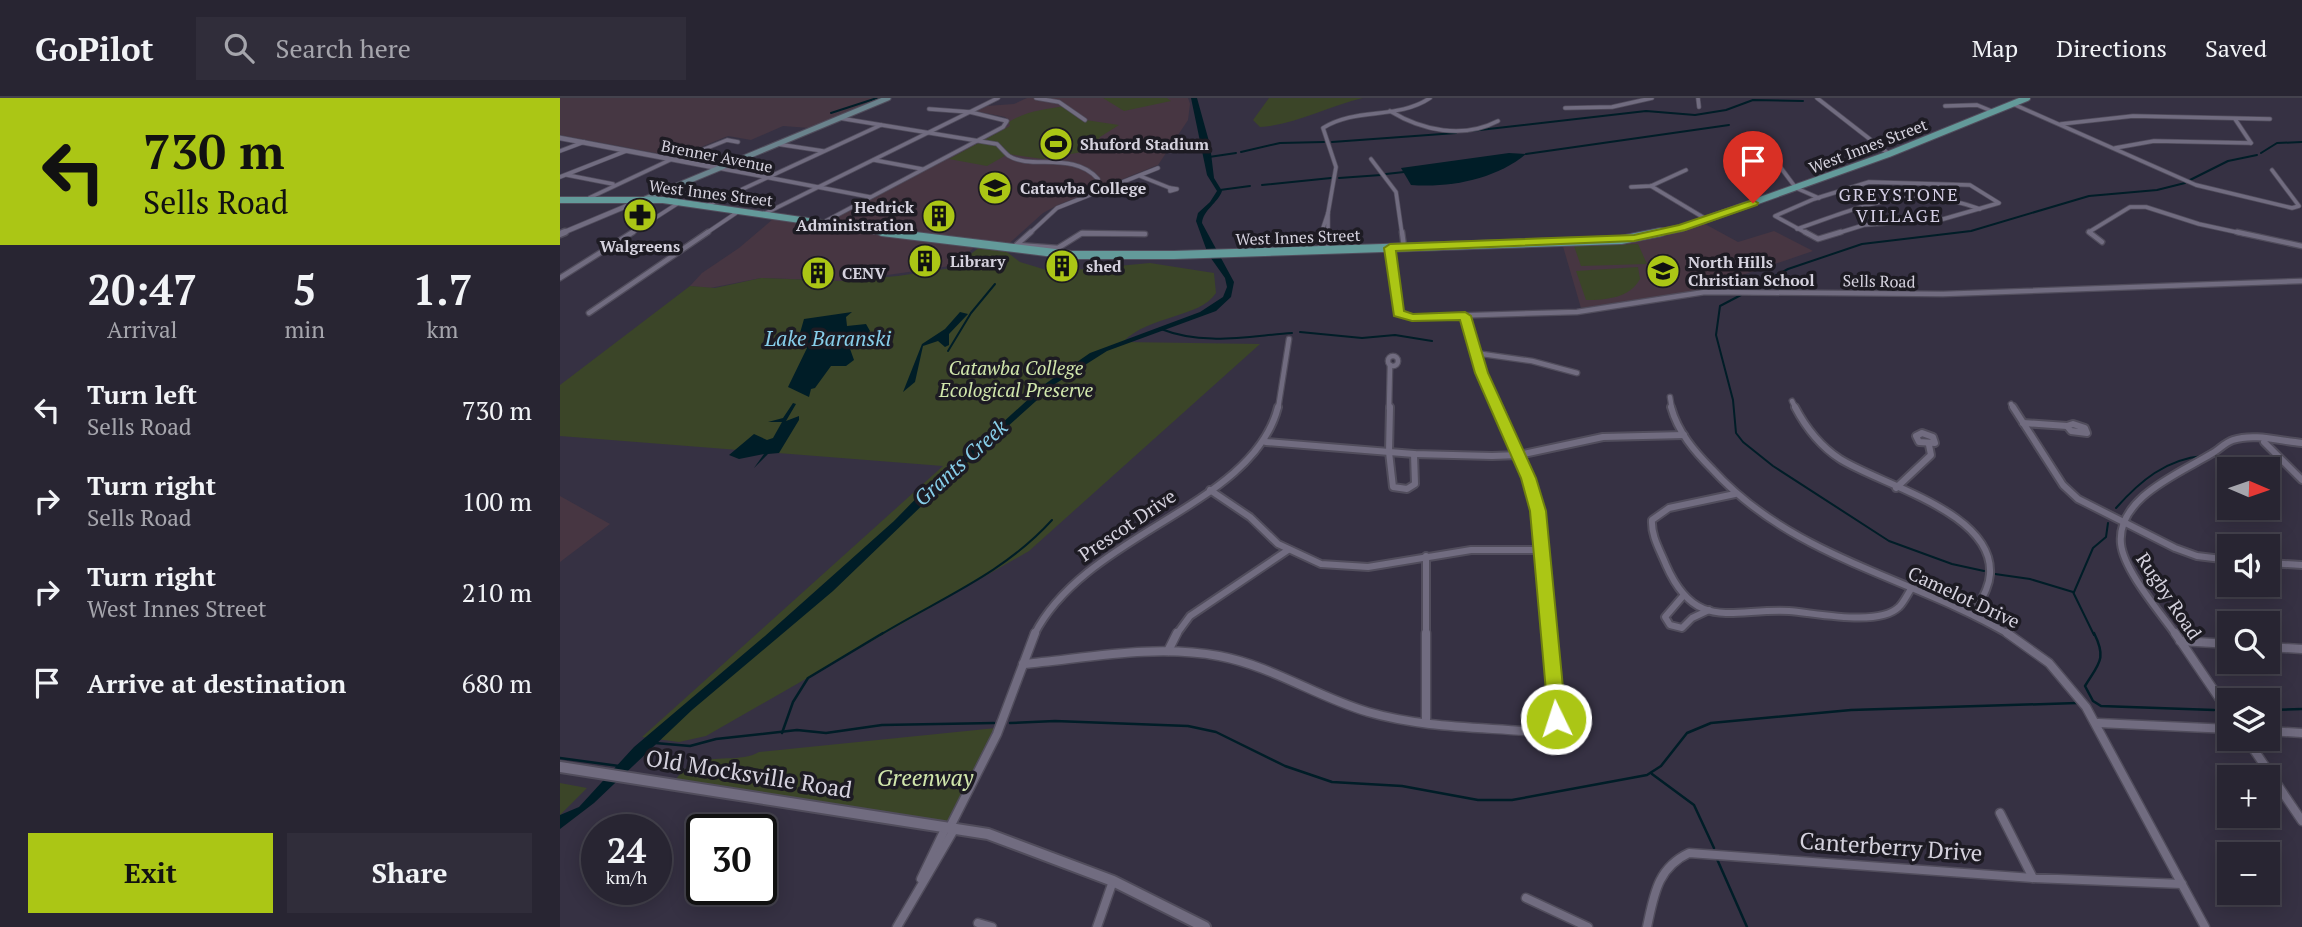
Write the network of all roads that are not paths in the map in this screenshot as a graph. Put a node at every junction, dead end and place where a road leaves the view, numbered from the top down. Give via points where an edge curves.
1 (888, 98) edge
2 (999, 98) edge
3 (1036, 98) edge
4 (1430, 98) edge
5 (1632, 98) edge
6 (1652, 98) edge
7 (1698, 98) edge
8 (1706, 98) edge
9 (1817, 98) edge
10 (2027, 98) edge
11 (1641, 102) junction
12 (2013, 103) junction
13 (1945, 106) dead end
14 (1699, 107) dead end
15 (1565, 108) dead end
16 (929, 109) dead end
17 (1390, 111) junction
18 (1994, 111) junction
19 (970, 112) junction
20 (839, 118) junction
21 (2235, 119) junction
22 (2270, 119) dead end
23 (1084, 120) dead end
24 (1498, 121) dead end
25 (2059, 124) junction
26 (881, 125) junction
27 (930, 132) junction
28 (560, 138) edge
29 (977, 141) junction
30 (582, 142) junction
31 (738, 142) dead end
32 (777, 144) junction
33 (2113, 148) junction
34 (560, 150) edge
35 (626, 151) junction
36 (822, 151) junction
37 (1769, 152) dead end
38 (1889, 154) junction
39 (1371, 159) dead end
40 (675, 160) junction
41 (872, 160) junction
42 (718, 168) junction
43 (1158, 168) dead end
44 (922, 170) junction
45 (1686, 170) dead end
46 (2272, 170) dead end
47 (563, 176) edge
48 (1140, 176) junction
49 (767, 178) junction
50 (613, 184) junction
51 (1651, 186) junction
52 (1631, 187) dead end
53 (818, 188) junction
54 (1170, 188) dead end
55 (1794, 188) junction
56 (1097, 192) junction
57 (870, 197) junction
58 (589, 198) junction
59 (645, 198) junction
60 (1816, 199) junction
61 (560, 200) edge
62 (680, 202) junction
63 (706, 206) junction
64 (1980, 209) junction
65 (739, 211) junction
66 (1328, 213) junction
67 (764, 214) junction
68 (1706, 219) junction
69 (822, 223) junction
70 (1797, 229) junction
71 (560, 233) edge
72 (1144, 234) dead end
73 (1321, 236) junction
74 (1328, 236) junction
75 (2102, 242) dead end
76 (2302, 246) edge
77 (1014, 247) junction
78 (1404, 247) junction
79 (1390, 248) junction
80 (1324, 250) junction
81 (560, 278) edge
82 (2302, 281) edge
83 (589, 313) dead end
84 (1465, 316) junction
85 (1289, 339) dead end
86 (1475, 353) junction
87 (1390, 365) dead end
88 (1577, 373) dead end
89 (1670, 397) dead end
90 (1792, 401) dead end
91 (2011, 404) dead end
92 (2023, 423) junction
93 (2067, 426) dead end
94 (1684, 435) junction
95 (2263, 441) junction
96 (1266, 442) junction
97 (2302, 443) edge
98 (1929, 445) dead end
99 (1389, 452) junction
100 (1414, 454) junction
101 (1519, 454) junction
102 (2302, 480) edge
103 (1896, 488) junction
104 (1210, 490) junction
105 (1735, 494) junction
106 (2127, 525) junction
107 (1288, 550) junction
108 (1544, 550) junction
109 (1426, 556) junction
110 (2217, 558) edge
111 (2280, 564) edge
112 (2302, 565) edge
113 (1911, 589) junction
114 (1683, 596) junction
115 (1709, 610) junction
116 (1973, 614) junction
117 (2180, 641) junction
118 (2217, 643) edge
119 (2280, 648) edge
120 (2302, 649) edge
121 (1168, 651) junction
122 (1023, 664) junction
123 (2217, 695) edge
124 (1426, 721) junction
125 (2098, 723) junction
126 (2217, 728) edge
127 (2280, 732) edge
128 (2302, 733) edge
129 (2255, 751) edge
130 (560, 768) edge
131 (2000, 813) dead end
132 (2302, 821) edge
133 (950, 827) junction
134 (2033, 878) junction
135 (1113, 881) junction
136 (2182, 884) junction
137 (1526, 898) dead end
138 (978, 923) dead end
139 (897, 927) edge
140 (992, 927) edge
141 (1097, 927) edge
142 (1205, 927) edge
143 (1588, 927) edge
144 (1647, 927) edge
145 (2205, 927) edge

1 - 20 main road
2 - 19 street
3 - 23 street via 1059,102
4 - 17 street via 1419,106
5 - 11 street
6 - 11 street
7 - 8 street
7 - 14 street
9 - 38 street
10 - 12 main road, West Innes Street
11 - 15 street
12 - 18 main road, West Innes Street
12 - 25 street
13 - 18 street, West Innes Street via 1977,105
16 - 19 street
17 - 24 street via 1414,124 1442,130
17 - 66 street via 1336,121 1323,128 1336,167
18 - 38 main road, West Innes Street
19 - 27 street
19 - 29 street via 1007,121
20 - 26 street
20 - 32 main road
21 - 22 street
21 - 25 street via 2133,116
21 - 33 street via 2251,143 2154,141
25 - 33 street
26 - 27 street
26 - 36 street
27 - 29 street
27 - 41 street
28 - 30 street, Brenner Avenue
29 - 44 street
29 - 56 street via 999,145 1010,157 1087,169 1098,179
30 - 34 street
30 - 35 street, Brenner Avenue
31 - 40 street via 727,140
32 - 36 street
32 - 42 main road
33 - 46 street via 2196,185 2292,208 2299,205
35 - 40 street, Brenner Avenue
35 - 47 street
36 - 49 street
37 - 55 street
38 - 55 main road, West Innes Street
39 - 78 street via 1396,192
40 - 42 street, Brenner Avenue
40 - 50 street
41 - 44 street
41 - 53 street
42 - 49 street, Brenner Avenue
42 - 59 main road
43 - 48 street
44 - 57 street
45 - 51 street
47 - 50 street
48 - 54 street
48 - 56 street
49 - 53 street, Brenner Avenue
49 - 63 street
50 - 58 street
51 - 52 street
51 - 68 street
53 - 57 street, Brenner Avenue
53 - 67 street
55 - 60 street
55 - 68 main road, West Innes Street
56 - 77 street via 1057,208
57 - 69 street
58 - 59 main road, West Innes Street
58 - 61 main road, West Innes Street
59 - 62 main road, West Innes Street
59 - 71 street
60 - 64 street via 1864,183 1970,185 1999,203
60 - 70 street via 1775,215
62 - 63 main road, West Innes Street
62 - 81 street
63 - 65 main road, West Innes Street
64 - 70 street via 1940,220 1864,225 1818,239
64 - 70 street via 1956,200 1886,198
65 - 67 main road, West Innes Street
65 - 83 street
66 - 73 street
66 - 74 street
67 - 69 main road, West Innes Street
68 - 78 main road, West Innes Street via 1660,234 1621,240
69 - 77 main road, West Innes Street
72 - 77 street via 1077,234 1058,248
73 - 74 street
73 - 80 street
74 - 80 street
75 - 76 street via 2089,232 2130,207 2146,207
77 - 80 main road, West Innes Street via 1092,255
78 - 79 main road, West Innes Street
79 - 80 main road, West Innes Street
79 - 84 street, Sells Road via 1399,313
82 - 84 street, Sells Road via 1943,294 1705,292 1577,312
84 - 86 street
85 - 96 street, Prescot Drive via 1277,417
86 - 88 street
86 - 101 street
87 - 99 street
89 - 94 street, Camelot Drive
90 - 103 street via 1803,424 1829,451
91 - 92 street
92 - 93 street
92 - 106 street via 2067,490
94 - 101 street via 1603,437
94 - 105 street, Camelot Drive
95 - 97 street, Rugby Road
95 - 102 street
95 - 106 street, Rugby Road via 2232,440 2182,467 2139,501
96 - 99 street
96 - 104 street, Prescot Drive via 1247,464
98 - 103 street via 1931,455
99 - 100 street
99 - 100 street via 1391,483 1399,490 1415,484
100 - 101 street
101 - 108 street via 1534,495
103 - 116 street via 1952,515 1980,544 1990,569 1989,583
104 - 107 street
104 - 122 street, Prescot Drive via 1082,574 1040,623
105 - 113 street, Camelot Drive via 1801,539
105 - 114 street via 1667,508 1652,520 1651,531
106 - 110 street via 2188,553
106 - 117 street, Rugby Road via 2121,543 2123,555
107 - 109 street via 1321,564 1346,567
107 - 121 street via 1190,616
108 - 109 street via 1485,549
108 - 124 street via 1556,719 1552,730
109 - 124 street
111 - 112 street
113 - 115 street via 1898,608 1875,618 1784,611 1740,615
113 - 116 street, Camelot Drive
114 - 115 street
114 - 115 street via 1665,617 1670,625 1682,628
116 - 125 street, Camelot Drive via 2022,641 2050,664
117 - 118 street
117 - 123 street, Rugby Road
119 - 120 street
121 - 122 street
121 - 124 street via 1238,661 1356,708
122 - 133 street, Prescot Drive via 997,734
125 - 126 street
125 - 136 street, Camelot Drive
127 - 128 street
129 - 132 street
130 - 133 street, Old Mocksville Road
131 - 134 street
133 - 135 street, Old Mocksville Road via 1017,843
133 - 139 street, Prescot Drive via 934,866
134 - 136 street, Canterberry Drive
134 - 144 street, Canterberry Drive via 1689,853 1664,867
135 - 141 street
135 - 142 street, Old Mocksville Road
136 - 145 street, Camelot Drive
137 - 143 street
138 - 140 street

